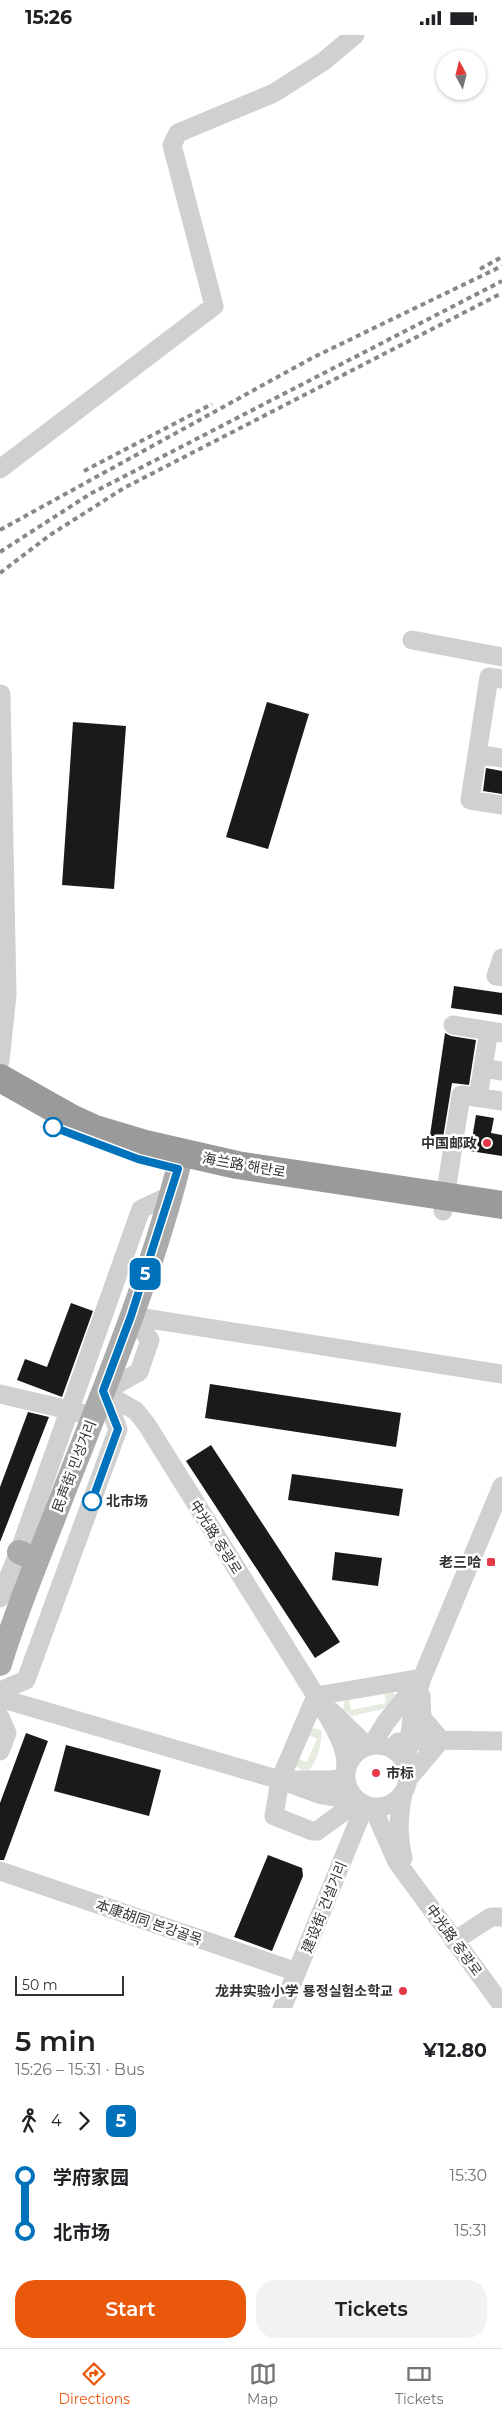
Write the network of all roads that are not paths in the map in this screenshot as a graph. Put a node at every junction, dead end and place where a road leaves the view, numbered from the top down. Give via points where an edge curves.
1 (355, 35) edge
2 (0, 469) edge
3 (412, 640) dead end
4 (502, 657) edge
5 (502, 679) edge
6 (1, 694) edge
7 (478, 754) junction
8 (502, 758) edge
9 (502, 805) edge
10 (502, 958) edge
11 (499, 977) edge
12 (452, 1025) dead end
13 (495, 1032) edge
14 (0, 1061) edge
15 (483, 1068) junction
16 (502, 1071) edge
17 (0, 1078) edge
18 (0, 1096) edge
19 (478, 1097) junction
20 (502, 1101) edge
21 (180, 1161) junction
22 (171, 1195) junction
23 (444, 1203) junction
24 (502, 1205) edge
25 (502, 1220) edge
26 (131, 1316) junction
27 (502, 1374) edge
28 (103, 1391) junction
29 (0, 1394) edge
30 (69, 1411) junction
31 (93, 1415) junction
32 (502, 1486) edge
33 (28, 1556) junction
34 (0, 1598) edge
35 (1, 1658) edge
36 (422, 1678) junction
37 (0, 1691) edge
38 (316, 1696) junction
39 (0, 1698) edge
40 (0, 1717) edge
41 (441, 1740) junction
42 (408, 1741) junction
43 (502, 1741) edge
44 (369, 1746) junction
45 (0, 1751) edge
46 (346, 1769) junction
47 (280, 1779) junction
48 (405, 1779) junction
49 (365, 1805) junction
50 (0, 1871) edge
51 (407, 1873) junction
52 (502, 1917) edge
53 (454, 1941) junction
54 (298, 1972) junction
55 (502, 2005) edge
56 (282, 2008) edge

1 - 2 street via 324,61 274,93 178,133 172,145 214,306
3 - 4 street
5 - 7 street via 489,677
6 - 14 street via 7,995
7 - 8 street
7 - 9 street via 470,800
10 - 11 street
12 - 13 street
13 - 15 street
15 - 16 street
15 - 19 street
17 - 21 highway, 海兰路 해란로 via 22,1093 95,1129
18 - 21 highway, 海兰路 해란로 via 26,1113 77,1137 138,1159
19 - 20 street
19 - 23 street via 461,1095
21 - 22 main road, 民声街 민성거리
21 - 23 highway, 海兰路 해란로 via 237,1165
22 - 26 main road, 民声街 민성거리
22 - 30 street via 141,1209
23 - 24 highway, 海兰路 해란로
23 - 25 highway, 海兰路 해란로
26 - 27 street
26 - 28 main road, 民声街 민성거리
28 - 31 main road, 民声街 민성거리
28 - 37 street via 118,1429 26,1680
28 - 38 street, 中光路 중광로 via 136,1411 147,1425
29 - 30 street
30 - 31 street
30 - 33 street
31 - 33 main road, 民声街 민성거리
32 - 36 street
33 - 34 street
33 - 35 main road, 民声街 민성거리
36 - 38 street
36 - 41 street via 422,1718
36 - 42 street, 中光路 중광로
36 - 44 street
38 - 44 street, 中光路 중광로
38 - 46 street, 中光路 중광로 via 338,1736
38 - 47 street
39 - 47 street
40 - 45 street via 7,1733
41 - 42 street
41 - 43 street
41 - 48 street
42 - 44 street
42 - 48 street, 中光路 중광로
44 - 46 street via 353,1756
44 - 48 street via 382,1745 392,1749
46 - 47 street via 344,1777 331,1780
46 - 49 street via 348,1790
47 - 49 street via 322,1795
47 - 49 street via 274,1815 312,1831
48 - 49 street via 393,1803
48 - 51 street, 中光路 중광로 via 398,1832
49 - 51 street, 中光路 중광로 via 397,1862
49 - 54 street, 建设街 건설거리
50 - 54 street, 本康胡同 본강골목
51 - 53 street, 中光路 중광로
52 - 53 street via 491,1917
53 - 55 street, 中光路 중광로
54 - 56 street, 建设街 건설거리

